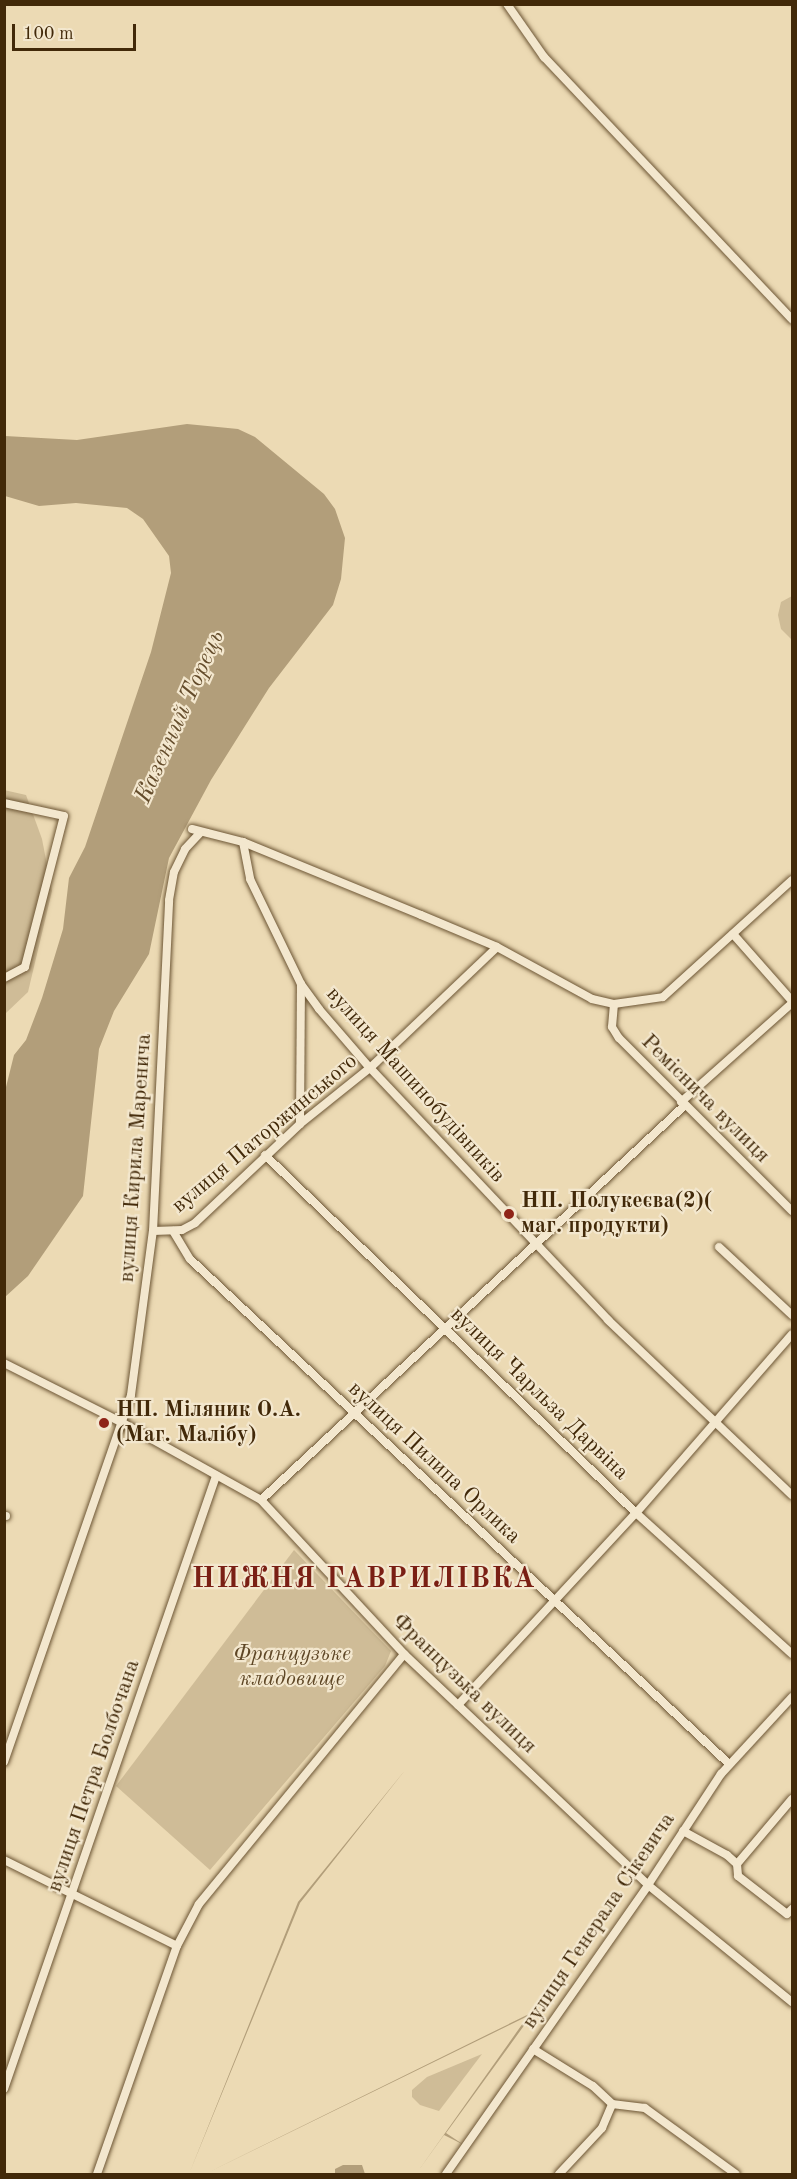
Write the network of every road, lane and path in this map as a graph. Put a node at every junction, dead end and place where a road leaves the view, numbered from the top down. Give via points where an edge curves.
1 (507, 4) edge
2 (792, 319) edge
3 (4, 802) edge
4 (192, 829) dead end
5 (201, 832) junction
6 (243, 842) junction
7 (792, 880) edge
8 (733, 934) junction
9 (498, 947) junction
10 (4, 978) edge
11 (301, 984) junction
12 (792, 1002) edge
13 (614, 1004) junction
14 (370, 1068) junction
15 (683, 1104) junction
16 (300, 1124) junction
17 (265, 1155) junction
18 (792, 1211) edge
19 (153, 1231) junction
20 (173, 1231) junction
21 (536, 1244) junction
22 (719, 1247) dead end
23 (792, 1315) edge
24 (445, 1329) junction
25 (792, 1334) edge
26 (4, 1363) edge
27 (354, 1413) junction
28 (714, 1420) junction
29 (122, 1422) junction
30 (216, 1476) junction
31 (792, 1495) edge
32 (261, 1500) junction
33 (636, 1514) junction
34 (553, 1600) junction
35 (404, 1654) junction
36 (792, 1654) edge
37 (792, 1697) edge
38 (458, 1705) junction
39 (4, 1762) edge
40 (729, 1764) junction
41 (792, 1798) edge
42 (683, 1831) junction
43 (4, 1860) edge
44 (736, 1864) junction
45 (648, 1885) junction
46 (73, 1893) junction
47 (792, 1909) edge
48 (177, 1946) junction
49 (792, 2002) edge
50 (533, 2049) junction
51 (4, 2089) edge
52 (612, 2103) junction
53 (97, 2175) edge
54 (446, 2175) edge
55 (559, 2175) edge
56 (736, 2175) edge

1 - 2 street via 544,57
3 - 10 street via 64,816 25,967
4 - 5 street
5 - 6 street
5 - 19 street, вулиця Кирила Маренича via 185,849 174,872 169,900
6 - 9 street
6 - 11 street, вулиця Машинобудівників via 250,879
7 - 8 street
8 - 12 street
8 - 13 street via 663,998
9 - 13 street via 592,999
9 - 14 street, вулиця Паторжинського
11 - 14 street, вулиця Машинобудівників
11 - 16 street
12 - 15 street
13 - 15 street, Реміснича вулиця via 612,1027 618,1038
14 - 16 street, вулиця Паторжинського
14 - 21 street, вулиця Машинобудівників
15 - 18 street, Реміснича вулиця
15 - 21 street
16 - 17 street, вулиця Паторжинського
17 - 20 street, вулиця Паторжинського via 195,1223
17 - 24 street, вулиця Чарльза Дарвіна
19 - 20 street, вулиця Паторжинського
19 - 29 street, вулиця Кирила Маренича via 131,1395
20 - 27 street, вулиця Пилипа Орлика via 190,1259
21 - 24 street
21 - 28 street, вулиця Машинобудівників
22 - 23 street
24 - 27 street
24 - 33 street, вулиця Чарльза Дарвіна
25 - 28 street
26 - 29 street, Французька вулиця
27 - 32 street
27 - 34 street, вулиця Пилипа Орлика
28 - 31 street, вулиця Машинобудівників
28 - 33 street
29 - 30 street, Французька вулиця
29 - 39 street, вулиця Кирила Маренича
30 - 32 street, Французька вулиця
30 - 46 street, вулиця Петра Болбочана
32 - 35 street, Французька вулиця
33 - 34 street
33 - 36 street, вулиця Чарльза Дарвіна
34 - 38 street
34 - 40 street, вулиця Пилипа Орлика
35 - 38 street, Французька вулиця
35 - 48 street via 199,1904
37 - 40 street, вулиця Генерала Сікевича
38 - 45 street, Французька вулиця
40 - 42 street, вулиця Генерала Сікевича
41 - 44 street
42 - 44 street via 713,1845
42 - 45 street, вулиця Генерала Сікевича
43 - 46 street
44 - 47 street via 738,1876 754,1889 787,1914
45 - 49 street, Французька вулиця
45 - 50 street, вулиця Генерала Сікевича
46 - 48 street
46 - 51 street, вулиця Петра Болбочана
48 - 53 street
50 - 52 street via 593,2086
50 - 54 street, вулиця Генерала Сікевича
52 - 55 street via 602,2128
52 - 56 street via 645,2108

